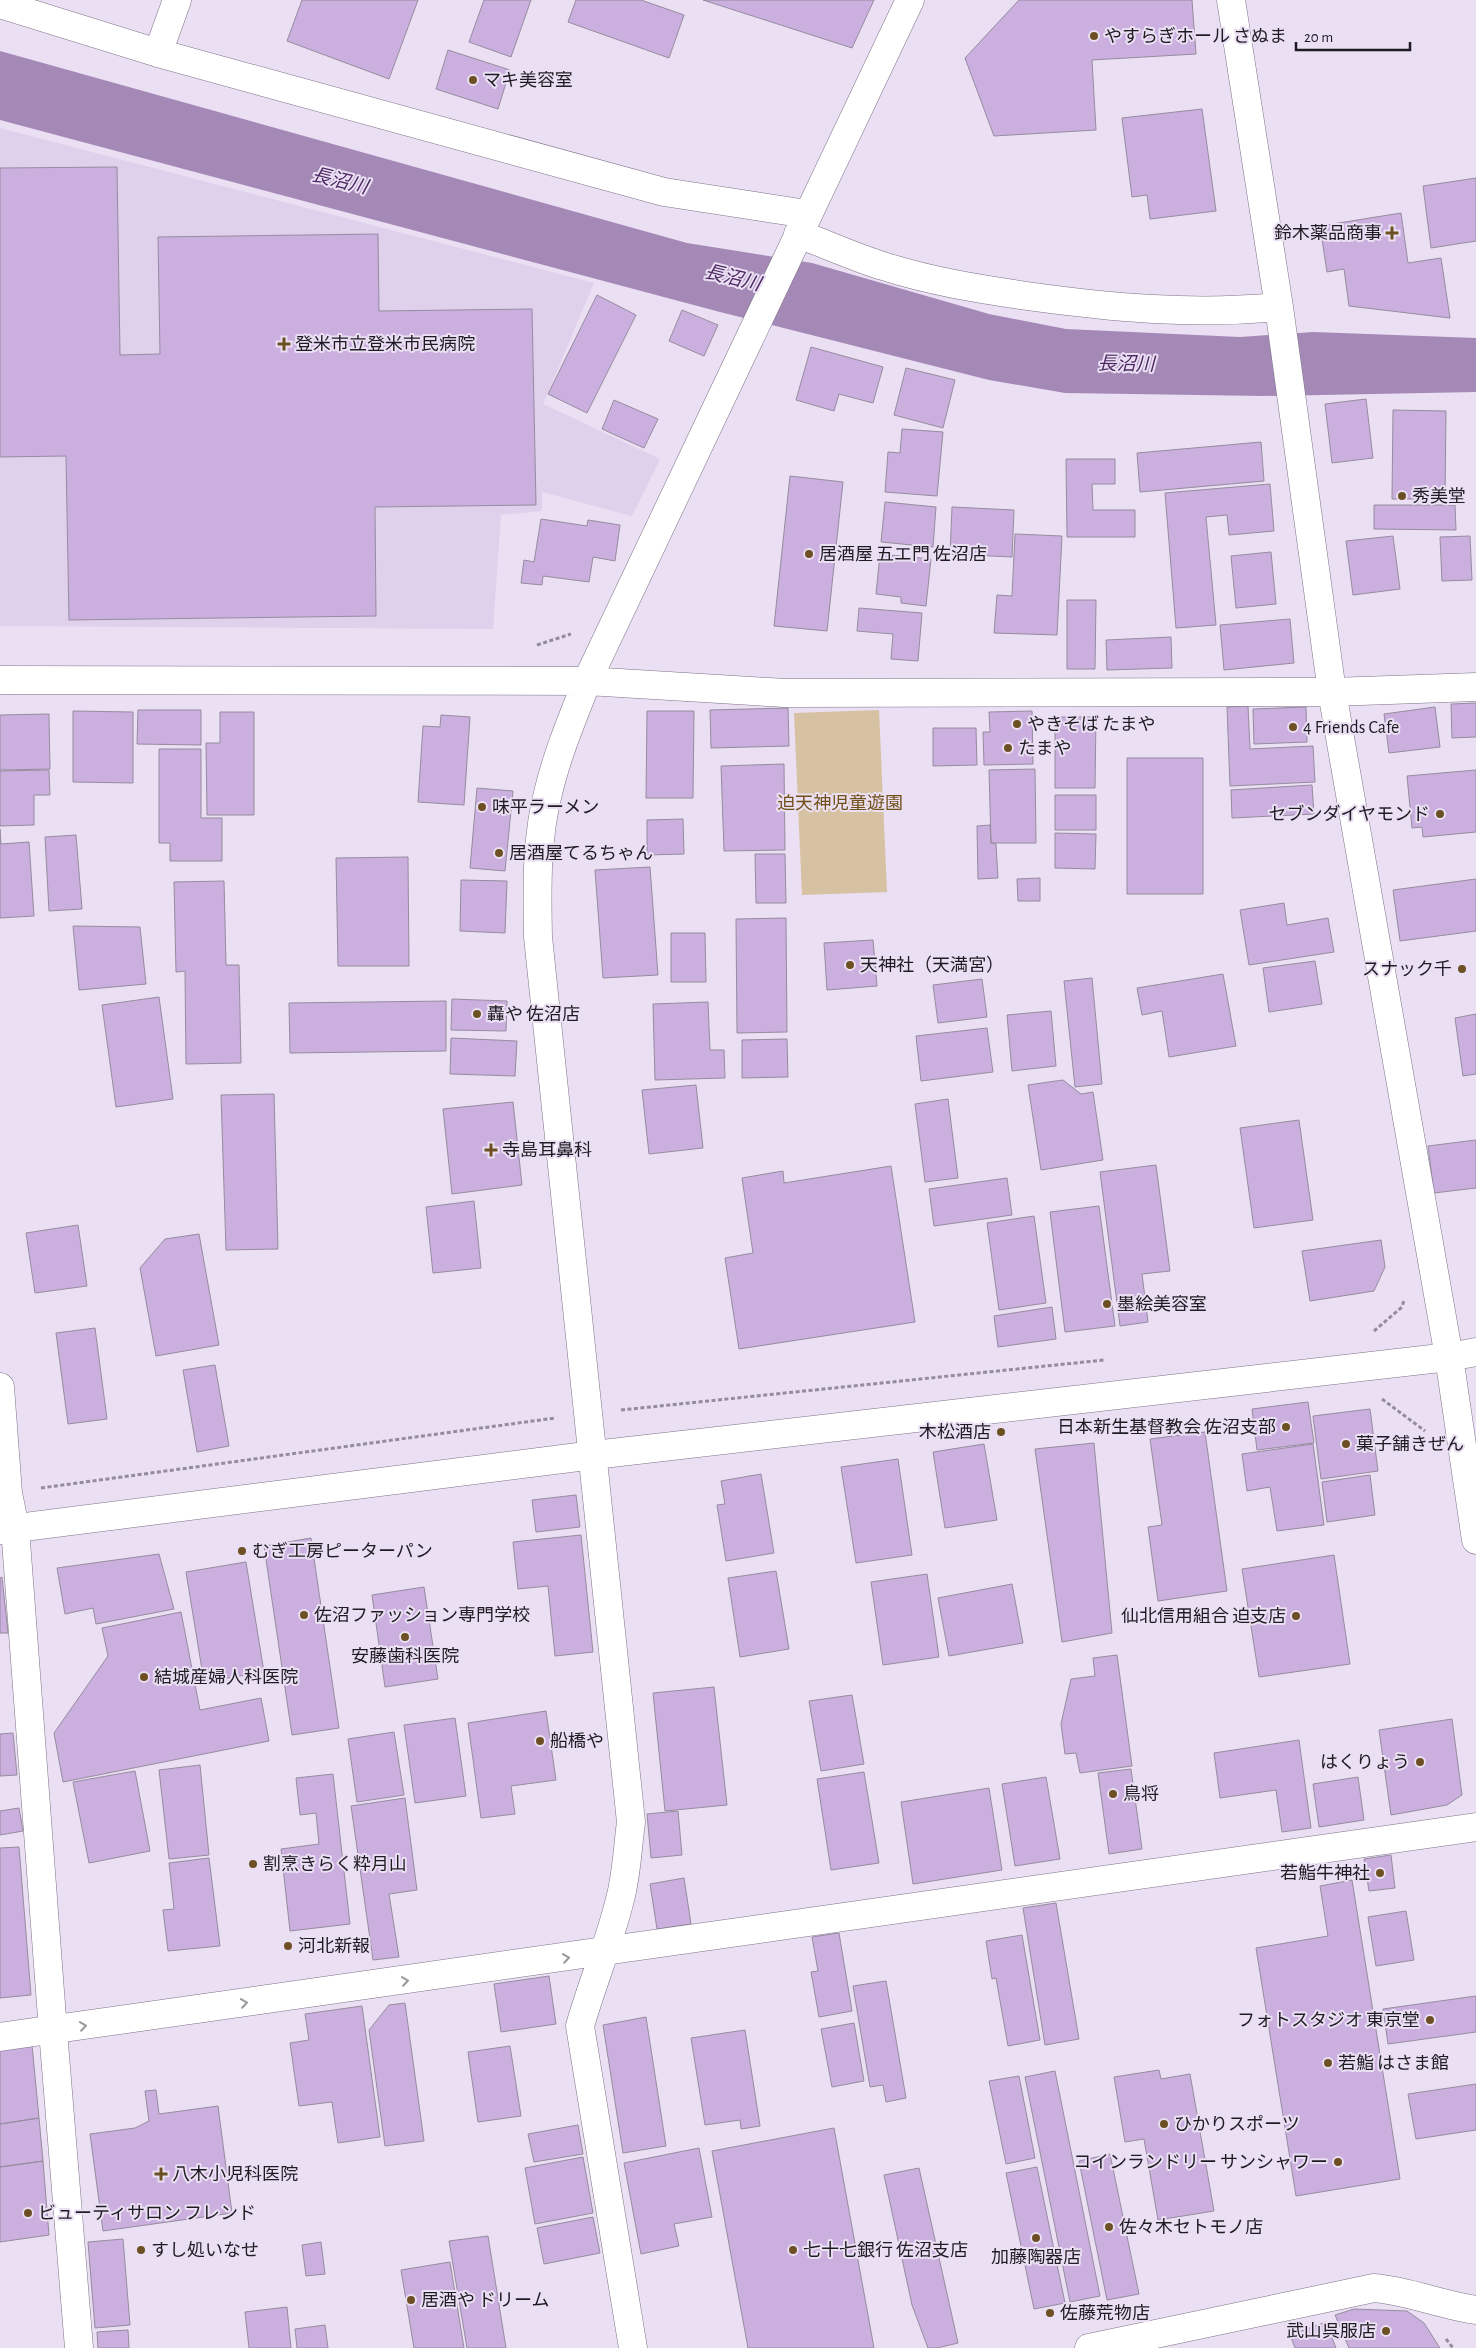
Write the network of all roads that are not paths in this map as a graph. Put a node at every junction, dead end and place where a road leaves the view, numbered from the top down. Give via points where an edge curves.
1 (177, 0) edge
2 (910, 0) edge
3 (1231, 0) edge
4 (0, 4) edge
5 (158, 53) junction
6 (799, 230) junction
7 (1280, 316) junction
8 (0, 680) edge
9 (586, 681) junction
10 (1476, 687) edge
11 (1332, 692) junction
12 (1476, 1352) edge
13 (1449, 1356) junction
14 (0, 1387) edge
15 (594, 1455) junction
16 (7, 1529) edge
17 (1476, 1540) edge
18 (1476, 1826) edge
19 (606, 1952) junction
20 (53, 2031) junction
21 (0, 2038) edge
22 (1476, 2310) edge
23 (79, 2348) edge
24 (633, 2348) edge
25 (1089, 2348) edge

1 - 5 main road
2 - 6 main road
3 - 7 main road
4 - 5 main road
5 - 6 main road
6 - 7 main road via 883,266 971,287 1092,305
6 - 9 main road via 757,325
7 - 11 main road
8 - 9 main road
9 - 11 main road via 785,693
9 - 15 main road via 548,791 536,881 538,936
10 - 11 main road
11 - 13 main road
12 - 13 main road
13 - 15 main road
13 - 17 main road
14 - 16 main road via 8,1492
15 - 16 main road
15 - 19 main road via 631,1822 623,1889
16 - 20 main road
18 - 19 main road
20 -> 19 main road
19 - 24 main road via 590,1989 580,2026
20 - 21 main road
20 - 23 main road
22 - 25 main road via 1374,2288

